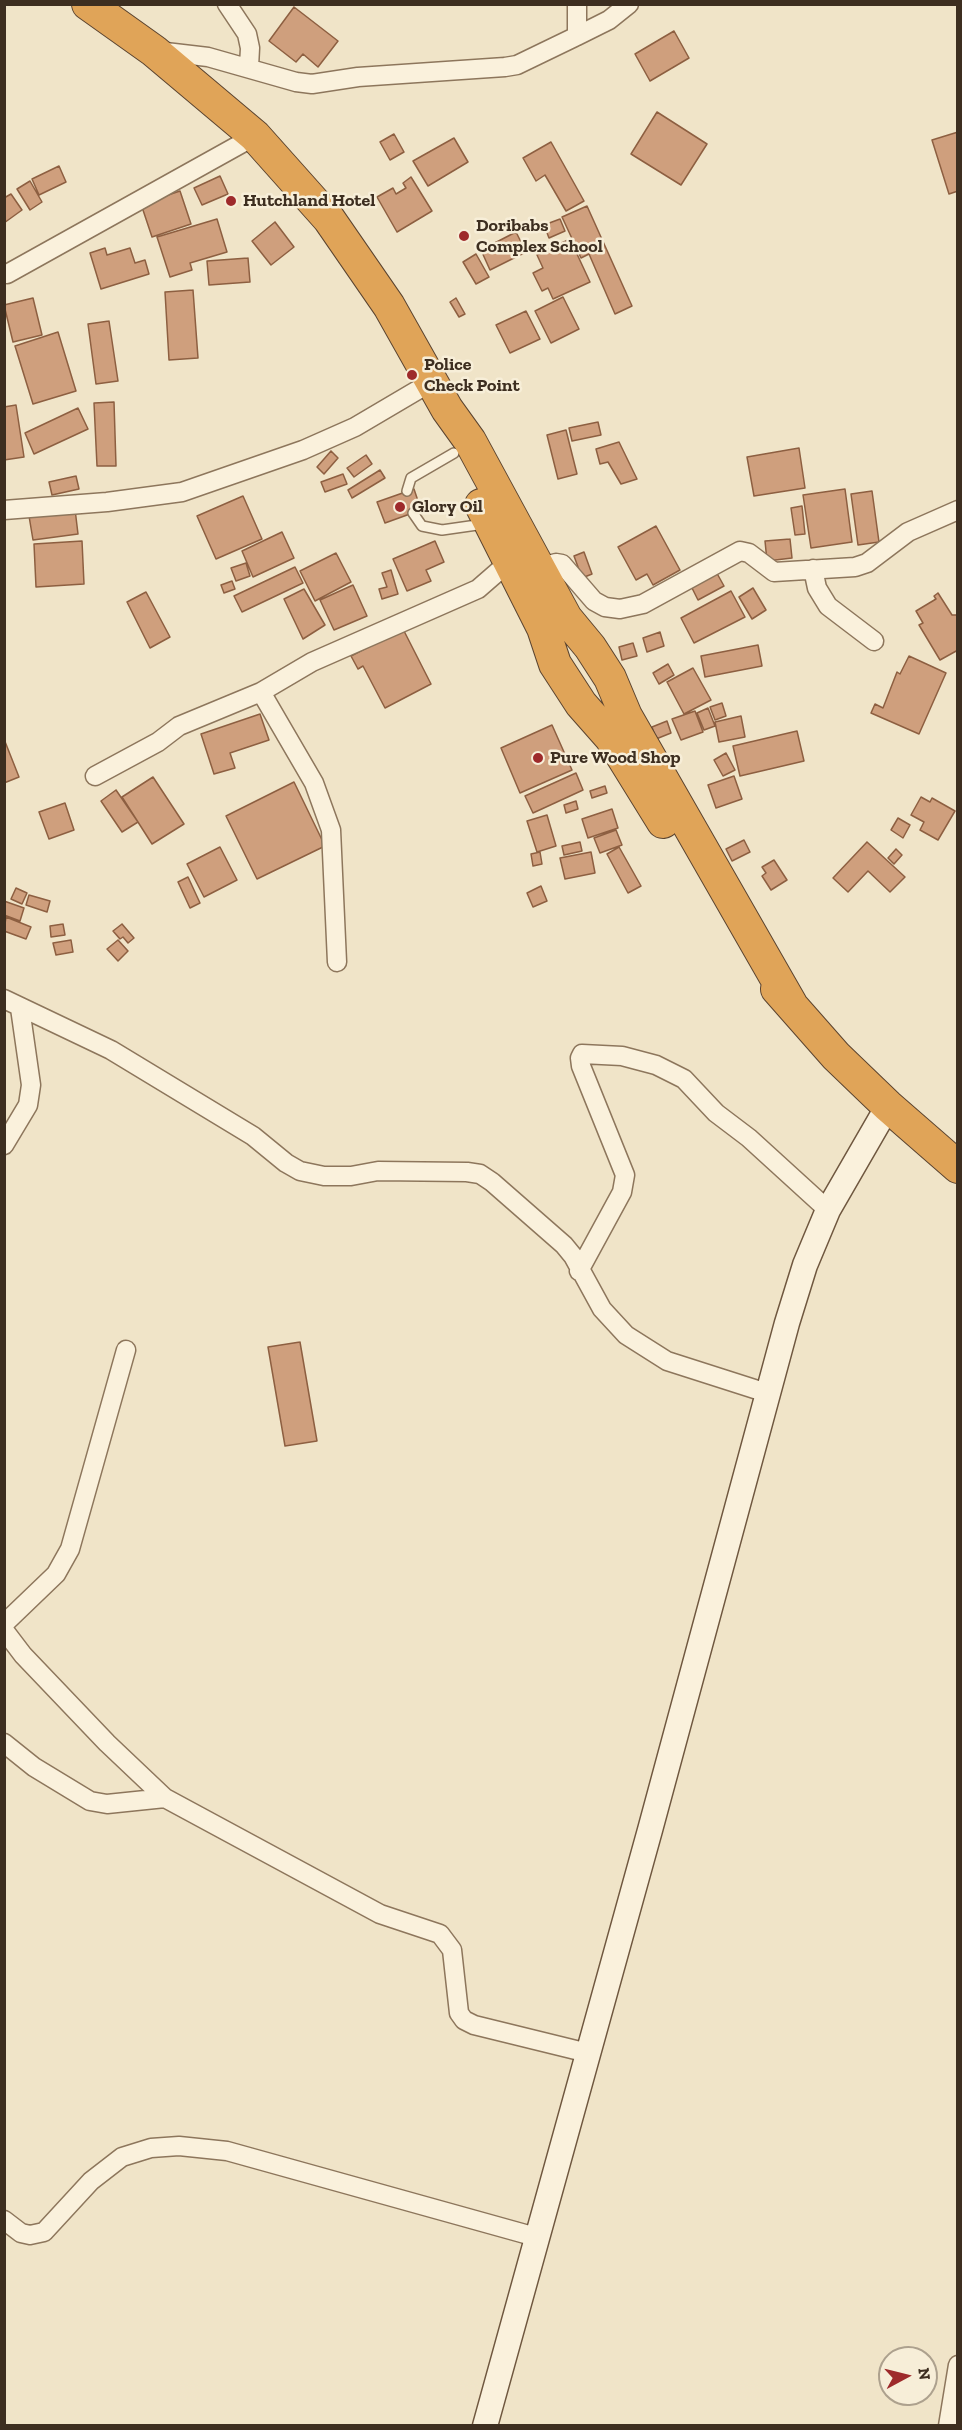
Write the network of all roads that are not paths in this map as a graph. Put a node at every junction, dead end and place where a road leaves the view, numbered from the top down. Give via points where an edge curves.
1 (88, 4) edge
2 (227, 4) edge
3 (577, 4) edge
4 (629, 4) edge
5 (577, 36) junction
6 (154, 51) junction
7 (249, 67) junction
8 (255, 136) junction
9 (7, 274) dead end
10 (433, 381) junction
11 (447, 409) junction
12 (454, 453) junction
13 (407, 491) dead end
14 (4, 510) edge
15 (957, 510) edge
16 (413, 513) dead end
17 (491, 524) junction
18 (524, 565) junction
19 (813, 569) junction
20 (874, 641) dead end
21 (261, 692) junction
22 (95, 776) dead end
23 (337, 962) dead end
24 (12, 1004) edge
25 (888, 1106) junction
26 (4, 1145) edge
27 (957, 1167) edge
28 (828, 1210) junction
29 (579, 1271) junction
30 (126, 1350) dead end
31 (767, 1393) junction
32 (4, 1624) edge
33 (4, 1630) edge
34 (4, 1743) edge
35 (165, 1798) junction
36 (588, 2053) junction
37 (4, 2220) edge
38 (536, 2236) junction
39 (957, 2364) edge
40 (485, 2426) edge
41 (948, 2426) edge

1 - 6 highway
2 - 7 street via 247,34
3 - 5 street
4 - 5 street via 609,20
5 - 7 street via 505,67 312,84
6 - 7 street via 208,57
6 - 8 highway
8 - 9 street
8 - 10 highway via 329,219 389,306
10 - 11 highway
10 - 14 street via 355,426 303,450 182,492
11 - 12 highway
11 - 18 highway via 470,441
12 - 13 lane via 411,478
12 - 17 highway
15 - 19 street via 908,532 867,563
16 - 17 lane via 422,526 442,530
17 - 18 highway
18 - 19 street via 562,564 594,601 620,609 643,604 740,552 749,553 770,571
18 - 21 street via 312,662
18 - 25 highway via 555,664 581,704 612,738 758,970 836,1056
19 - 20 street via 817,588 828,606
21 - 22 street via 179,726 158,742
21 - 23 street via 314,783 331,830
24 - 26 street via 31,1085 28,1105
24 - 29 street via 111,1050 253,1136 300,1171 324,1176 378,1171 480,1174 564,1245
25 - 27 highway
25 - 28 street
28 - 29 street via 716,1113 684,1079 656,1065 622,1056 582,1054 580,1066 625,1176 622,1192
28 - 31 street via 805,1264
29 - 31 street via 602,1310 626,1335 667,1361
30 - 32 street via 69,1550 56,1574
31 - 36 street
33 - 35 street via 107,1743
34 - 35 street via 33,1767 90,1801 107,1804
35 - 36 street via 380,1914 440,1934 452,1950 459,2013 464,2020
36 - 38 street
37 - 38 street via 21,2233 44,2232 91,2181 122,2157 151,2148 179,2146 226,2151
38 - 40 street
39 - 41 street

